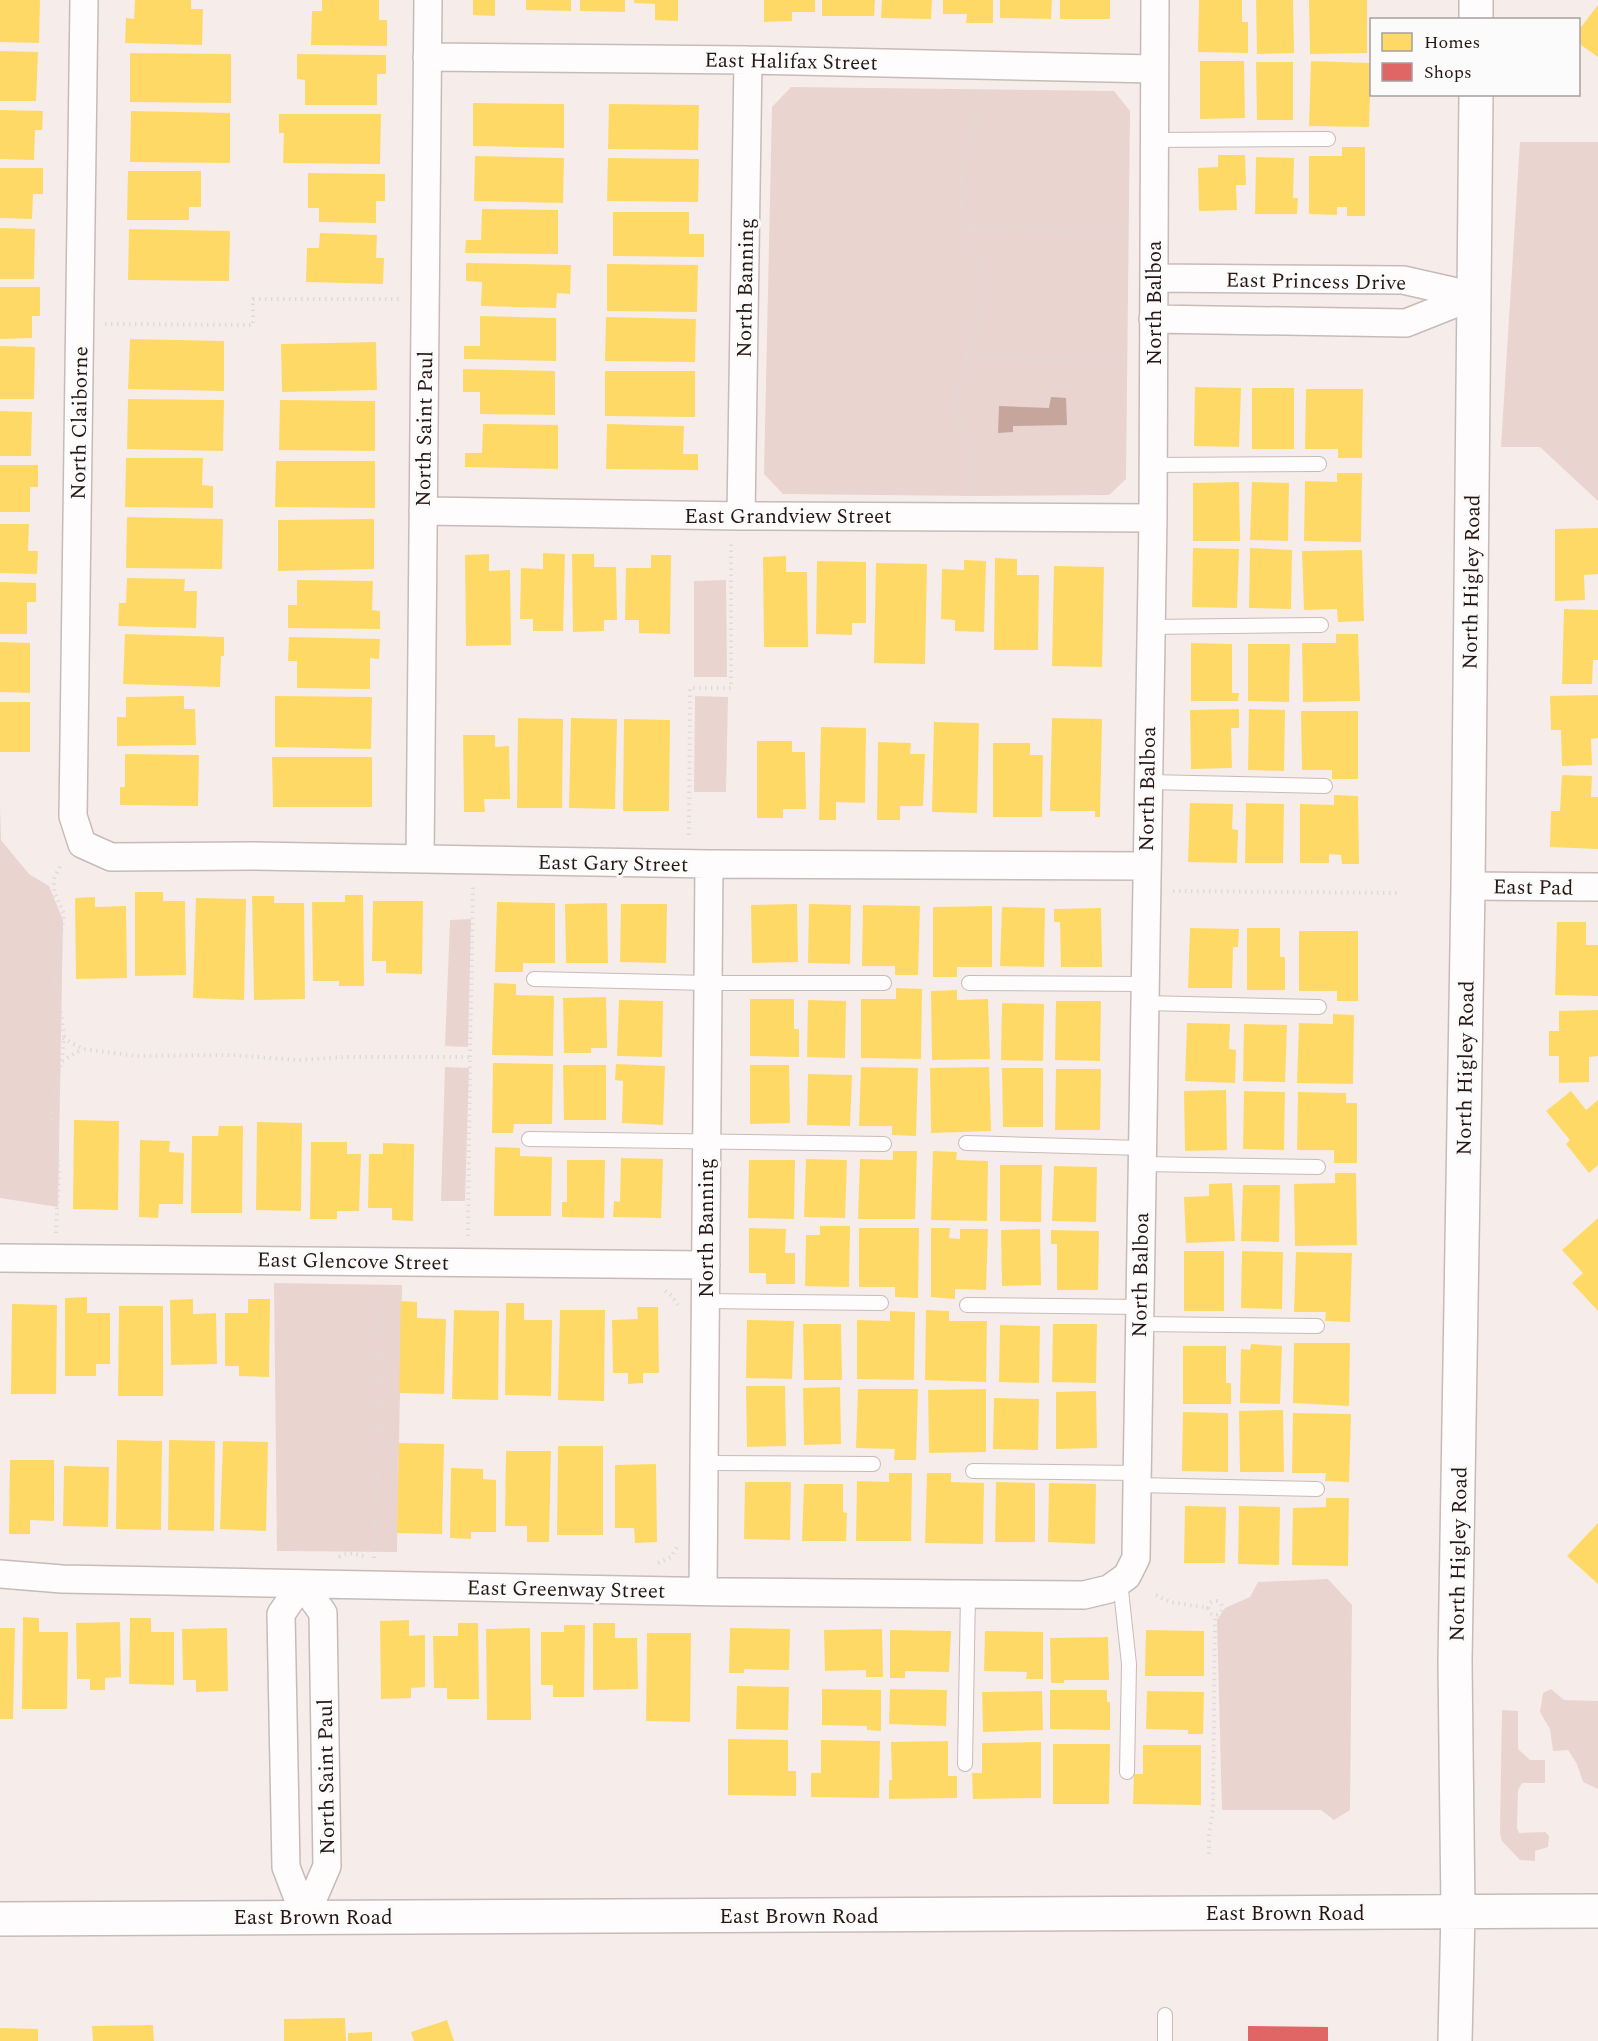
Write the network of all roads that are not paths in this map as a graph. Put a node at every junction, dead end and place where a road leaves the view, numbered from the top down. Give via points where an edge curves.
1 (84, 0) edge
2 (428, 0) edge
3 (1155, 0) edge
4 (1476, 0) edge
5 (1476, 18) edge
6 (427, 57) junction
7 (748, 60) junction
8 (1154, 69) junction
9 (1476, 96) edge
10 (1154, 140) junction
11 (1328, 140) dead end
12 (1154, 278) junction
13 (1474, 296) junction
14 (1153, 319) junction
15 (1319, 464) dead end
16 (1153, 465) junction
17 (423, 511) junction
18 (1153, 518) junction
19 (736, 527) junction
20 (1321, 625) dead end
21 (1150, 627) junction
22 (1148, 782) junction
23 (1325, 786) dead end
24 (82, 844) joint
25 (420, 859) junction
26 (709, 864) junction
27 (1146, 866) junction
28 (1468, 886) junction
29 (1598, 887) edge
30 (534, 979) dead end
31 (708, 983) junction
32 (884, 983) dead end
33 (969, 983) dead end
34 (1144, 993) junction
35 (1319, 1007) dead end
36 (529, 1139) dead end
37 (707, 1143) junction
38 (966, 1143) dead end
39 (884, 1144) dead end
40 (1142, 1156) junction
41 (1318, 1167) dead end
42 (0, 1258) edge
43 (706, 1265) junction
44 (705, 1301) junction
45 (881, 1303) dead end
46 (967, 1305) dead end
47 (1140, 1315) junction
48 (1317, 1326) dead end
49 (705, 1463) junction
50 (873, 1464) dead end
51 (973, 1471) dead end
52 (1137, 1479) junction
53 (1317, 1489) dead end
54 (0, 1574) edge
55 (1123, 1578) junction
56 (302, 1584) junction
57 (703, 1591) junction
58 (968, 1594) junction
59 (965, 1764) dead end
60 (1127, 1772) dead end
61 (1598, 1911) edge
62 (1458, 1912) junction
63 (305, 1917) junction
64 (0, 1919) edge
65 (1165, 2015) dead end
66 (1165, 2041) edge
67 (1455, 2041) edge

1 - 24 street, North Claiborne via 73,816
2 - 6 street, North Saint Paul
3 - 8 street, North Balboa
4 - 5 main road
6 - 7 street, East Halifax Street
6 - 17 street, North Saint Paul
7 - 8 street, East Halifax Street
7 - 19 street, North Banning
8 - 10 street, North Balboa
9 - 13 main road, North Higley Road
10 - 11 lane
10 - 12 street, North Balboa
12 - 13 street, East Princess Drive via 1403,280
12 - 14 street, North Balboa
13 - 14 street, East Princess Drive via 1406,323
13 - 28 main road, North Higley Road
14 - 16 street, North Balboa
15 - 16 lane
16 - 18 street, North Balboa
17 - 19 street, East Grandview Street
17 - 25 street, North Saint Paul
18 - 19 street, East Grandview Street
18 - 21 street, North Balboa
20 - 21 lane
21 - 22 street, North Balboa
22 - 23 lane
22 - 27 street, North Balboa
24 - 25 street, East Gary Street via 111,857
25 - 26 street, East Gary Street
26 - 27 street, East Gary Street
26 - 31 street, North Banning
27 - 34 street, North Balboa
28 - 29 street, East Pad
28 - 62 main road, North Higley Road via 1455,1662
30 - 31 lane
31 - 32 lane
31 - 37 street, North Banning
33 - 34 lane
34 - 35 lane
34 - 40 street, North Balboa
36 - 37 lane
37 - 39 lane
37 - 43 street, North Banning
38 - 40 lane
40 - 41 lane
40 - 47 street, North Balboa
42 - 43 street, East Glencove Street
43 - 44 street, North Banning
44 - 45 lane
44 - 49 street, North Banning
46 - 47 lane
47 - 48 lane
47 - 52 street, North Balboa
49 - 50 lane
49 - 57 street, North Banning
51 - 52 lane
52 - 53 lane
52 - 55 street, North Balboa via 1136,1558
54 - 56 street, East Greenway Street
55 - 58 street, East Greenway Street via 1109,1589 1084,1595
55 - 60 lane via 1129,1664
56 - 57 street, East Greenway Street
56 - 63 street, North Saint Paul via 282,1614 286,1867
56 - 63 street, North Saint Paul via 323,1613 327,1866
57 - 58 street, East Greenway Street
58 - 59 lane
61 - 62 main road, East Brown Road
62 - 63 main road, East Brown Road
62 - 67 main road, North Higley Road
63 - 64 main road, East Brown Road
65 - 66 lane

